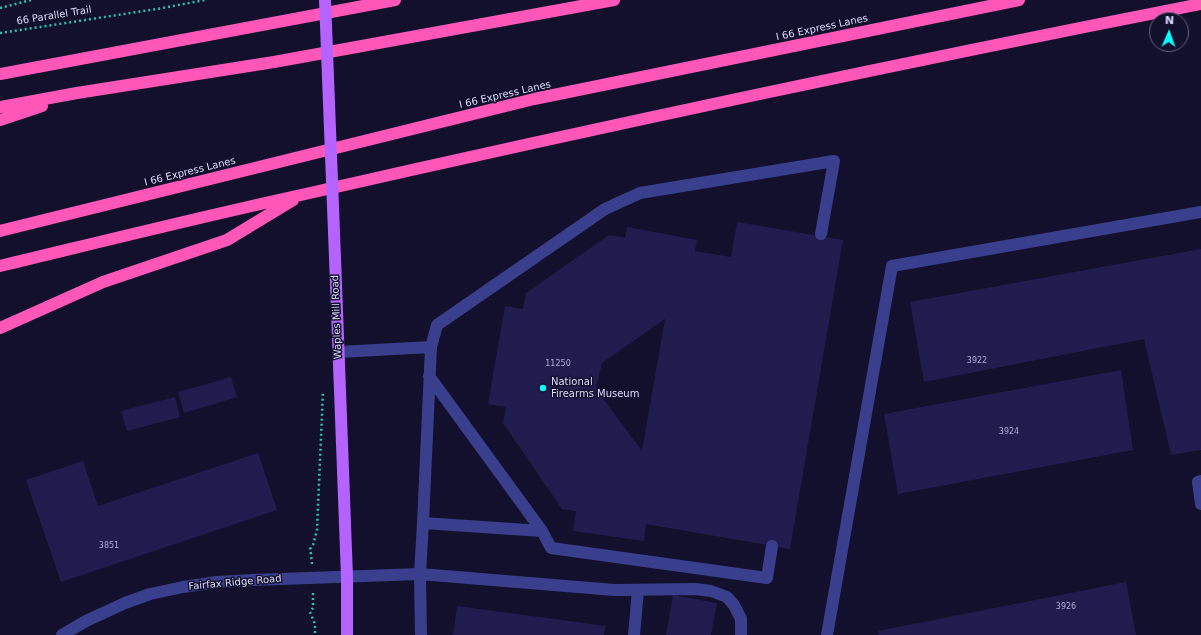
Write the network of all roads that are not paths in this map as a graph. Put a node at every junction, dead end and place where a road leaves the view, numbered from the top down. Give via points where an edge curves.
1 (325, 0) edge
2 (395, 0) edge
3 (614, 0) edge
4 (1019, 0) edge
5 (1201, 4) edge
6 (0, 74) edge
7 (77, 93) junction
8 (0, 107) edge
9 (0, 120) edge
10 (302, 194) junction
11 (1201, 212) edge
12 (0, 231) edge
13 (821, 234) dead end
14 (0, 266) edge
15 (0, 328) edge
16 (430, 347) junction
17 (339, 352) junction
18 (429, 376) junction
19 (1201, 481) edge
20 (1201, 504) edge
21 (423, 523) junction
22 (542, 531) junction
23 (772, 546) dead end
24 (420, 574) junction
25 (347, 577) junction
26 (638, 590) junction
27 (62, 635) edge
28 (347, 635) edge
29 (421, 635) edge
30 (634, 635) edge
31 (742, 635) edge
32 (827, 635) edge

1 - 17 main road, Waples Mill Road, bridge
2 - 6 highway
3 - 7 highway via 274,62
4 - 12 highway, I 66 Express Lanes via 534,99
5 - 10 highway via 746,96
7 - 8 highway
7 - 9 highway
10 - 14 highway
10 - 15 highway via 227,240 103,282
11 - 32 street via 892,266
13 - 16 street via 834,161 640,193 605,209 437,325
16 - 17 street
16 - 18 street
17 - 25 main road, Waples Mill Road
18 - 21 street
18 - 22 street
19 - 20 street via 1198,482
21 - 22 street
21 - 24 street
22 - 23 street via 551,548 767,578
24 - 25 street, Fairfax Ridge Road
24 - 26 street, Fairfax Ridge Road
24 - 29 street
25 - 27 street, Fairfax Ridge Road via 217,582 183,587 150,594 125,603
25 - 28 main road, Waples Mill Road
26 - 30 street
26 - 31 street, Fairfax Ridge Road via 695,589 727,597 741,619

